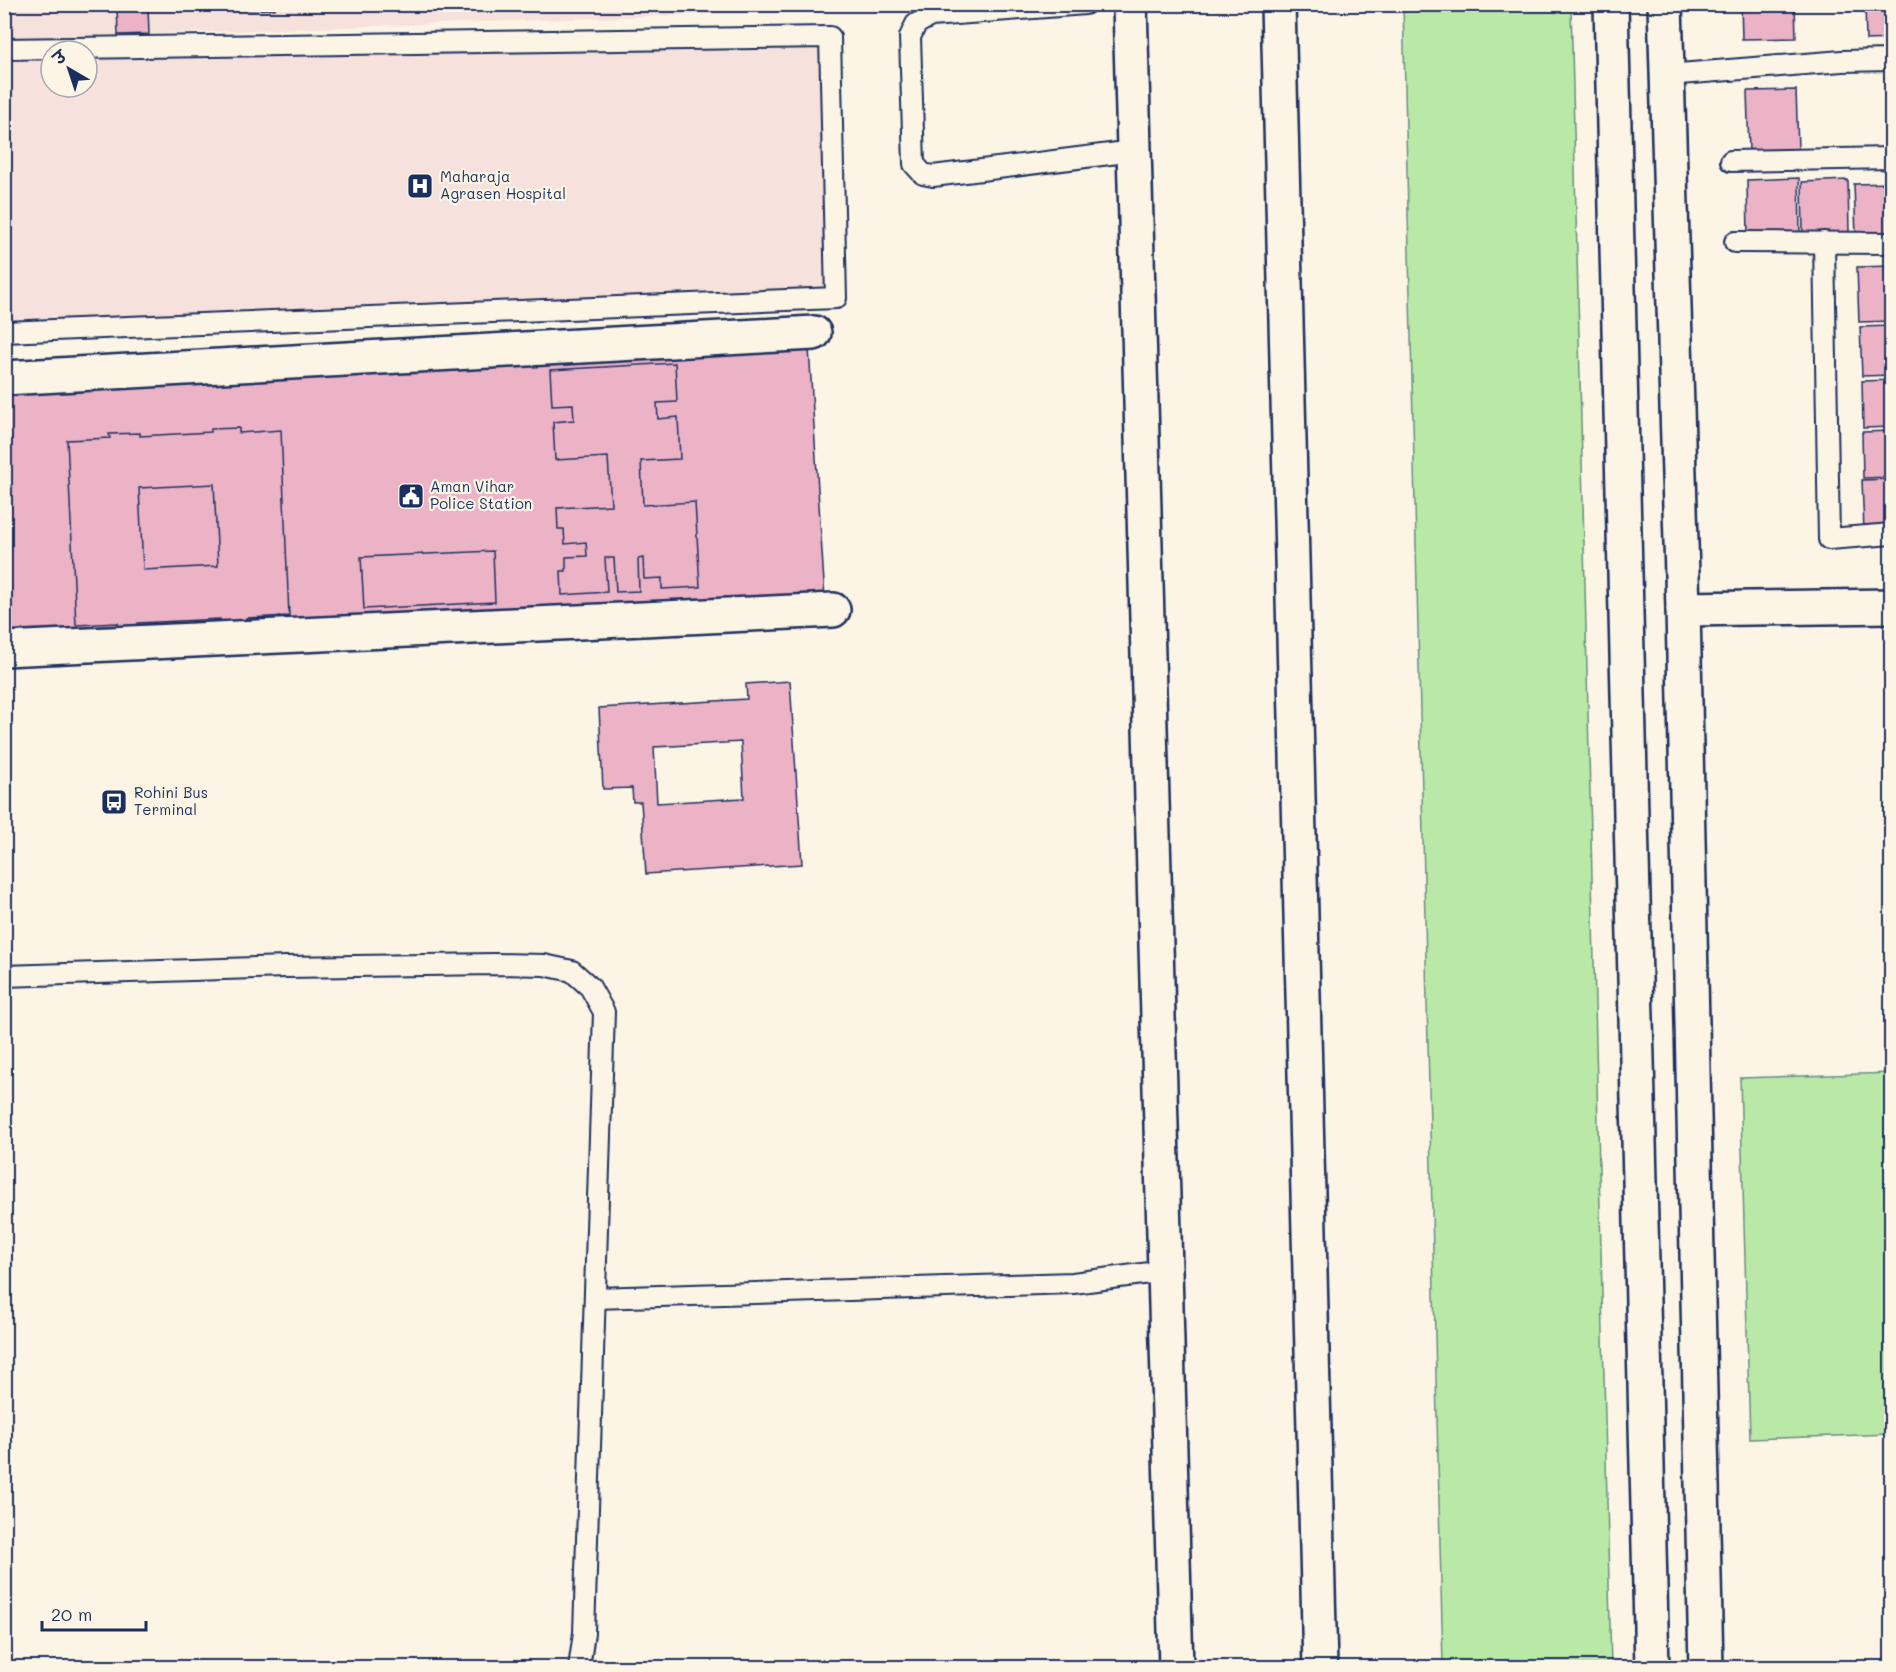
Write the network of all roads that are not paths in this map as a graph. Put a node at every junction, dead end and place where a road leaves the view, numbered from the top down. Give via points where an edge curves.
1 (1084, 4) edge
2 (1130, 4) edge
3 (1278, 4) edge
4 (1611, 4) edge
5 (1665, 4) edge
6 (4, 49) edge
7 (1892, 60) edge
8 (1667, 75) junction
9 (1134, 151) junction
10 (1892, 158) edge
11 (1731, 161) dead end
12 (1735, 242) dead end
13 (1824, 242) junction
14 (1892, 243) edge
15 (4, 332) edge
16 (814, 333) dead end
17 (4, 378) edge
18 (1892, 534) edge
19 (1892, 606) edge
20 (1683, 609) junction
21 (833, 610) dead end
22 (4, 649) edge
23 (4, 976) edge
24 (1165, 1271) junction
25 (596, 1298) junction
26 (579, 1668) edge
27 (1176, 1668) edge
28 (1320, 1668) edge
29 (1652, 1668) edge
30 (1706, 1668) edge

1 - 9 lane via 931,16 916,24 910,37 914,164 923,174 933,176
2 - 9 street
3 - 28 street
4 - 29 street
5 - 8 street
6 - 15 lane via 830,37 836,298
7 - 8 lane
8 - 20 street
9 - 24 street
10 - 11 lane
12 - 13 lane
13 - 14 lane
13 - 18 lane via 1829,538
16 - 17 street
19 - 20 street
20 - 30 street
21 - 22 street
23 - 25 lane via 495,964 544,965 572,971 590,987 604,1012
24 - 25 lane via 1073,1283
24 - 27 street
25 - 26 lane via 584,1633

